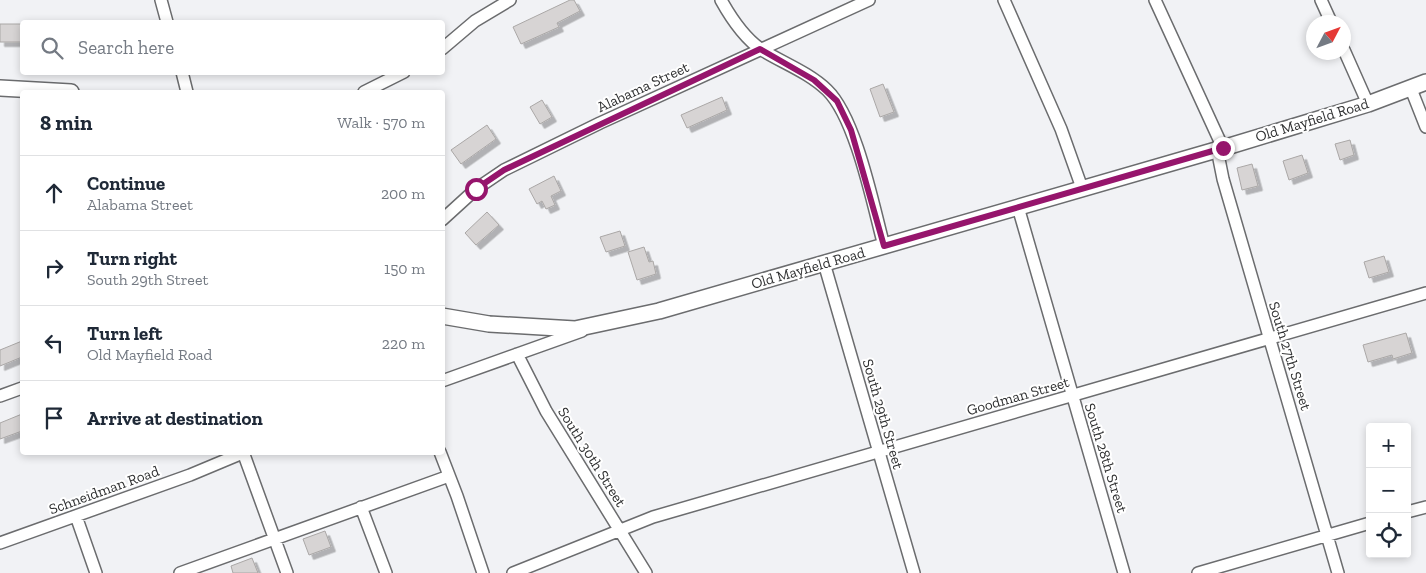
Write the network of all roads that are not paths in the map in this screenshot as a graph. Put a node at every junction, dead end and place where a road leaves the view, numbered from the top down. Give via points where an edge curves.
1 (161, 0) edge
2 (510, 0) edge
3 (721, 0) edge
4 (869, 0) edge
5 (1004, 0) edge
6 (1155, 0) edge
7 (1321, 0) edge
8 (1328, 15) edge
9 (166, 20) edge
10 (445, 46) edge
11 (760, 49) junction
12 (1348, 60) edge
13 (183, 75) edge
14 (398, 75) edge
15 (1426, 82) edge
16 (0, 88) edge
17 (1411, 89) junction
18 (36, 90) edge
19 (186, 90) edge
20 (368, 90) edge
21 (1368, 104) junction
22 (1426, 127) edge
23 (1223, 148) junction
24 (1082, 188) junction
25 (1018, 207) junction
26 (445, 217) edge
27 (884, 246) junction
28 (824, 263) junction
29 (1426, 293) edge
30 (445, 317) edge
31 (596, 326) junction
32 (1269, 338) junction
33 (517, 354) junction
34 (445, 380) edge
35 (20, 389) edge
36 (0, 396) edge
37 (1072, 396) junction
38 (878, 452) junction
39 (239, 455) edge
40 (245, 455) edge
41 (441, 455) edge
42 (449, 476) junction
43 (361, 507) junction
44 (1426, 507) edge
45 (1411, 511) edge
46 (76, 516) junction
47 (1366, 524) edge
48 (619, 529) junction
49 (1327, 536) junction
50 (274, 538) junction
51 (0, 543) edge
52 (96, 573) edge
53 (180, 573) edge
54 (287, 573) edge
55 (386, 573) edge
56 (483, 573) edge
57 (513, 573) edge
58 (646, 573) edge
59 (914, 573) edge
60 (1124, 573) edge
61 (1198, 573) edge
62 (1338, 573) edge

1 - 9 street
2 - 10 street via 475,21
3 - 11 street via 746,37
4 - 11 street, Alabama Street
5 - 24 street via 1058,120
6 - 23 street
7 - 8 street
11 - 26 street, Alabama Street via 504,170 476,189
11 - 27 street via 814,80 837,101 851,130
12 - 21 street
13 - 19 street
14 - 20 street
15 - 17 main road, Old Mayfield Road
16 - 18 main road
17 - 21 main road, Old Mayfield Road
17 - 22 street
21 - 23 main road, Old Mayfield Road
23 - 24 main road, Old Mayfield Road
23 - 32 street, South 27th Street via 1219,159 1223,179
24 - 25 main road, Old Mayfield Road
25 - 27 main road, Old Mayfield Road
25 - 37 street, South 28th Street
27 - 28 main road, Old Mayfield Road
28 - 31 main road, Old Mayfield Road
28 - 38 street, South 29th Street
29 - 32 street, Goodman Street
30 - 31 main road, Old Mayfield Road via 553,329
31 - 33 street
32 - 37 street, Goodman Street
32 - 49 street, South 27th Street
33 - 34 street
33 - 48 street, South 30th Street via 546,411
35 - 36 street
37 - 38 street, Goodman Street
37 - 60 street, South 28th Street
38 - 48 street, Goodman Street
38 - 59 street, South 29th Street
39 - 46 street, Schneidman Road
40 - 50 street
41 - 42 street
42 - 43 street
42 - 56 street
43 - 50 street
43 - 55 street
44 - 45 street
46 - 51 street, Schneidman Road
46 - 52 street
47 - 49 street
48 - 57 street, Goodman Street
48 - 58 street, South 30th Street
49 - 61 street
49 - 62 street, South 27th Street
50 - 53 street
50 - 54 street

